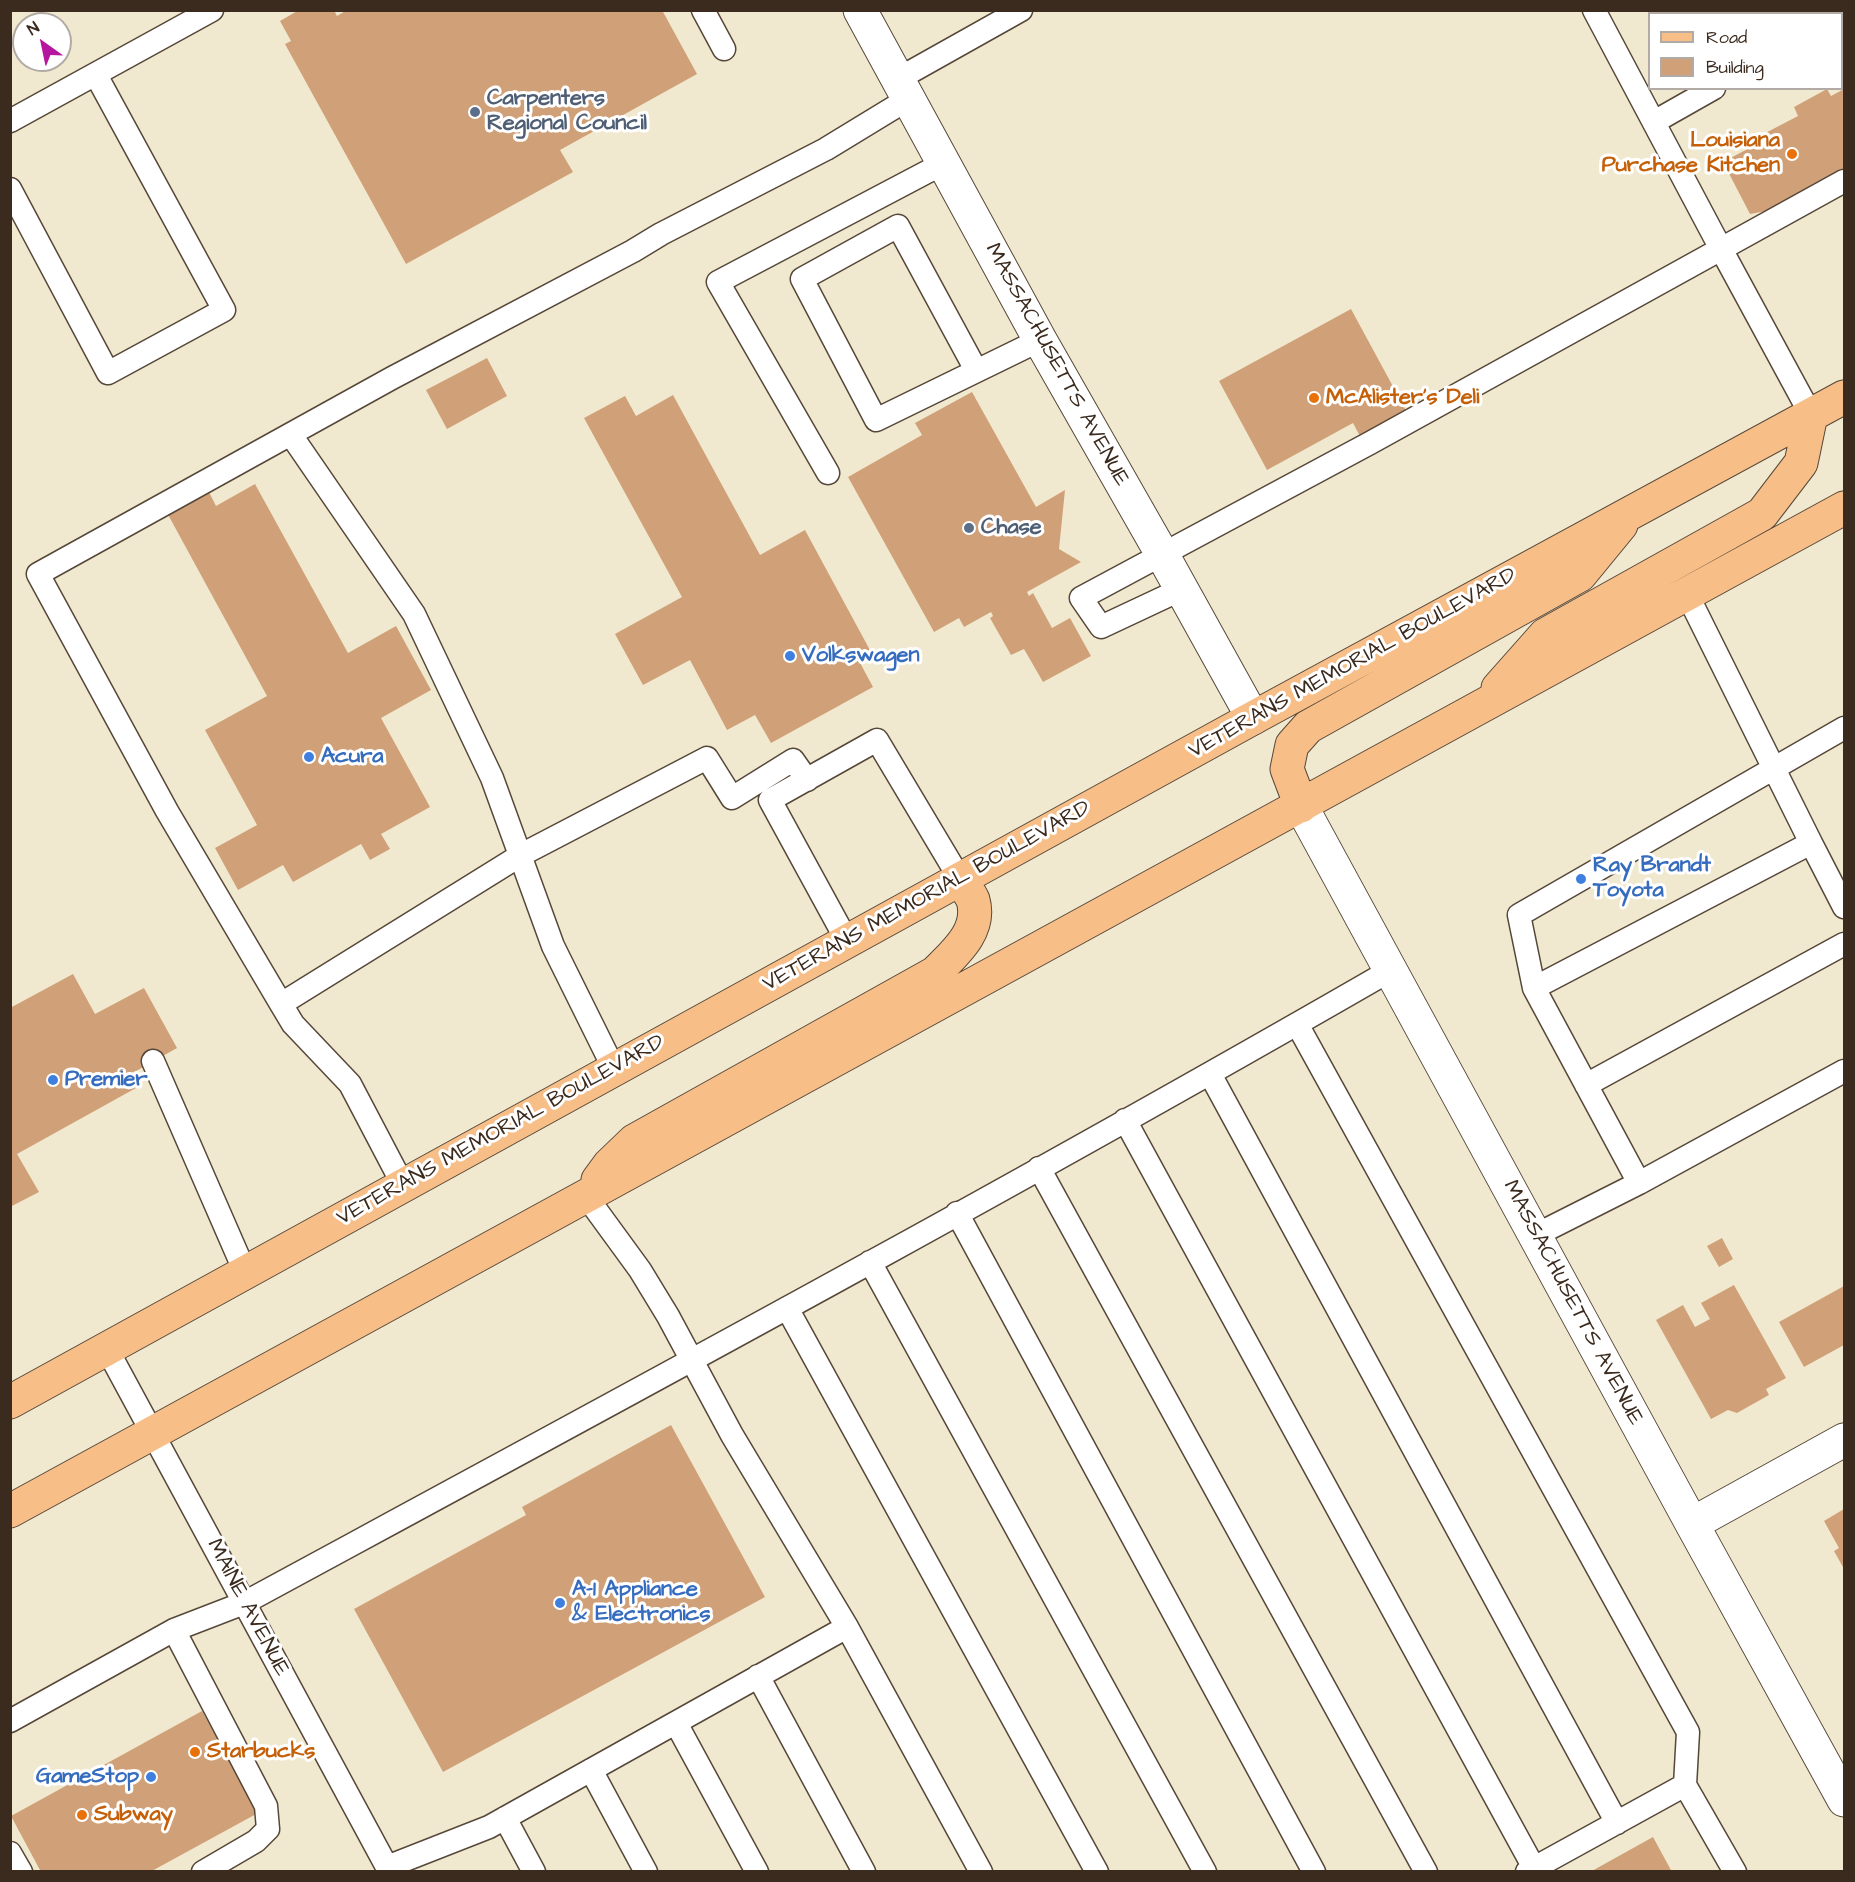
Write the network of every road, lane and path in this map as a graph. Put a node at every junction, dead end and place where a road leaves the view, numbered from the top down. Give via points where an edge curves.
1 (212, 10) edge
2 (703, 10) edge
3 (860, 10) edge
4 (1021, 10) edge
5 (1594, 10) edge
6 (724, 49) dead end
7 (96, 75) junction
8 (903, 89) junction
9 (1710, 90) edge
10 (10, 121) edge
11 (1654, 122) junction
12 (944, 163) junction
13 (1845, 181) edge
14 (10, 189) edge
15 (1721, 249) junction
16 (1040, 340) junction
17 (976, 370) junction
18 (1845, 396) edge
19 (1811, 415) junction
20 (291, 435) junction
21 (828, 472) dead end
22 (1845, 508) edge
23 (1632, 512) junction
24 (1162, 554) junction
25 (1182, 589) junction
26 (1687, 594) junction
27 (1480, 707) junction
28 (1253, 718) junction
29 (1845, 728) edge
30 (1773, 768) junction
31 (807, 780) junction
32 (1301, 806) junction
33 (1811, 843) junction
34 (521, 855) junction
35 (960, 879) junction
36 (1845, 907) edge
37 (847, 941) junction
38 (1845, 944) edge
39 (1391, 970) junction
40 (1534, 988) junction
41 (281, 1004) junction
42 (1297, 1024) junction
43 (153, 1061) dead end
44 (614, 1069) junction
45 (1845, 1071) edge
46 (1209, 1074) junction
47 (1586, 1085) junction
48 (1125, 1120) junction
49 (1039, 1168) junction
50 (1639, 1182) junction
51 (403, 1185) junction
52 (586, 1196) junction
53 (957, 1213) junction
54 (1536, 1235) junction
55 (870, 1262) junction
56 (245, 1272) junction
57 (787, 1308) junction
58 (107, 1349) junction
59 (692, 1360) junction
60 (10, 1402) edge
61 (152, 1433) junction
62 (1845, 1440) edge
63 (10, 1511) edge
64 (1692, 1524) junction
65 (243, 1603) junction
66 (847, 1627) junction
67 (174, 1630) junction
68 (758, 1676) junction
69 (10, 1721) edge
70 (676, 1723) junction
71 (591, 1770) junction
72 (1685, 1785) junction
73 (1845, 1800) edge
74 (505, 1818) junction
75 (1617, 1823) junction
76 (10, 1853) edge
77 (1530, 1870) edge
78 (21, 1872) edge
79 (203, 1872) edge
80 (534, 1872) edge
81 (646, 1872) edge
82 (757, 1872) edge
83 (864, 1872) edge
84 (981, 1872) edge
85 (1097, 1872) edge
86 (1205, 1872) edge
87 (1314, 1872) edge
88 (1426, 1872) edge
89 (1735, 1872) edge

1 - 7 lane
2 - 6 lane
3 - 8 street, MASSACHUSETTS AVENUE
4 - 8 lane
5 - 11 lane
7 - 10 lane
7 - 14 lane via 224,310 108,373
8 - 12 street, MASSACHUSETTS AVENUE
8 - 20 lane via 826,149
9 - 11 lane
11 - 15 lane
12 - 16 street, MASSACHUSETTS AVENUE
12 - 21 lane via 718,282
13 - 15 lane
15 - 19 lane
15 - 24 lane
16 - 17 lane
16 - 24 street, MASSACHUSETTS AVENUE
17 - 17 lane via 876,420 802,279 898,226
18 - 19 main road, VETERANS MEMORIAL BOULEVARD
19 - 23 main road, VETERANS MEMORIAL BOULEVARD
19 - 27 main road via 1801,463 1762,514 1545,635
20 - 34 lane via 414,615 492,778
20 - 41 lane via 38,574 167,811
22 - 26 main road
23 - 28 main road, VETERANS MEMORIAL BOULEVARD
23 - 32 main road via 1580,575 1308,727 1292,745 1287,769
24 - 25 street, MASSACHUSETTS AVENUE
24 - 25 lane via 1081,598 1101,627
25 - 28 street, MASSACHUSETTS AVENUE
26 - 27 main road
26 - 30 lane
27 - 32 main road
28 - 35 main road, VETERANS MEMORIAL BOULEVARD
29 - 30 lane
30 - 33 lane
30 - 40 lane via 1519,915
31 - 34 lane via 793,760 732,798 707,758
31 - 35 lane via 877,740
31 - 37 lane via 771,801
32 - 39 street, MASSACHUSETTS AVENUE
32 - 52 main road
33 - 36 lane
33 - 40 lane
34 - 41 lane
34 - 44 lane via 553,946
35 - 37 main road, VETERANS MEMORIAL BOULEVARD
35 - 52 main road via 972,899 975,921 961,946 935,973 634,1141 609,1165
37 - 44 main road, VETERANS MEMORIAL BOULEVARD
38 - 47 lane
39 - 42 lane
39 - 54 street, MASSACHUSETTS AVENUE
40 - 47 lane
41 - 51 lane via 293,1024 350,1084
42 - 46 lane
42 - 72 lane via 1688,1732
43 - 56 lane
44 - 51 main road, VETERANS MEMORIAL BOULEVARD
45 - 50 lane
46 - 48 lane
46 - 75 lane
47 - 50 lane
48 - 49 lane
48 - 77 lane
49 - 53 lane
49 - 88 lane
50 - 54 lane
51 - 56 main road, VETERANS MEMORIAL BOULEVARD
52 - 59 lane via 640,1270
52 - 61 main road
53 - 55 lane
53 - 87 lane
54 - 64 street, MASSACHUSETTS AVENUE
55 - 57 lane
55 - 86 lane
56 - 58 main road, VETERANS MEMORIAL BOULEVARD
57 - 59 lane
57 - 85 lane
58 - 60 main road, VETERANS MEMORIAL BOULEVARD
58 - 61 lane, MAINE AVENUE
59 - 65 lane
59 - 66 lane via 732,1435
61 - 63 main road
61 - 65 lane, MAINE AVENUE
62 - 64 street
64 - 73 street, MASSACHUSETTS AVENUE
65 - 67 lane
65 - 74 lane, MAINE AVENUE via 387,1868
66 - 68 lane
66 - 84 lane
67 - 69 lane
67 - 79 lane via 266,1806 268,1829 256,1841
68 - 70 lane
68 - 83 lane
70 - 71 lane
70 - 82 lane
71 - 74 lane
71 - 81 lane
72 - 75 lane
72 - 89 lane
74 - 80 lane
75 - 77 lane
76 - 78 lane

